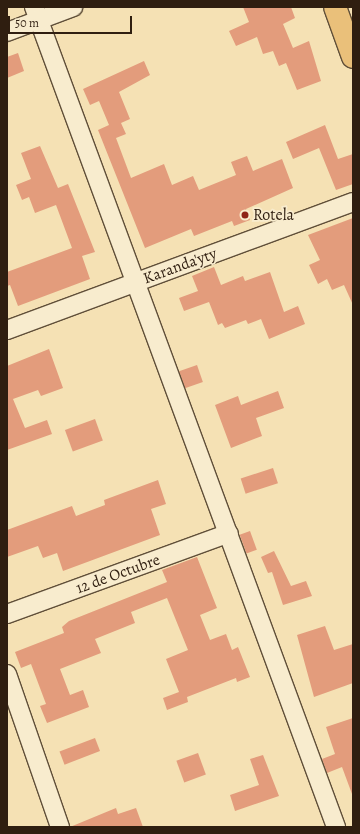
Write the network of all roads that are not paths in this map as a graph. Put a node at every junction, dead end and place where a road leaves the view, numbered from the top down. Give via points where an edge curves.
1 (73, 7) edge
2 (335, 7) edge
3 (36, 14) edge
4 (7, 32) edge
5 (353, 57) edge
6 (353, 202) edge
7 (136, 282) junction
8 (7, 330) edge
9 (229, 533) junction
10 (7, 614) edge
11 (7, 674) edge
12 (60, 827) edge
13 (336, 827) edge

1 - 3 street
2 - 5 main road
3 - 4 street
3 - 7 street
6 - 7 street, Karanda'yty
7 - 8 street, Karanda'yty
7 - 9 street
9 - 10 street, 12 de Octubre
9 - 13 street
11 - 12 street

